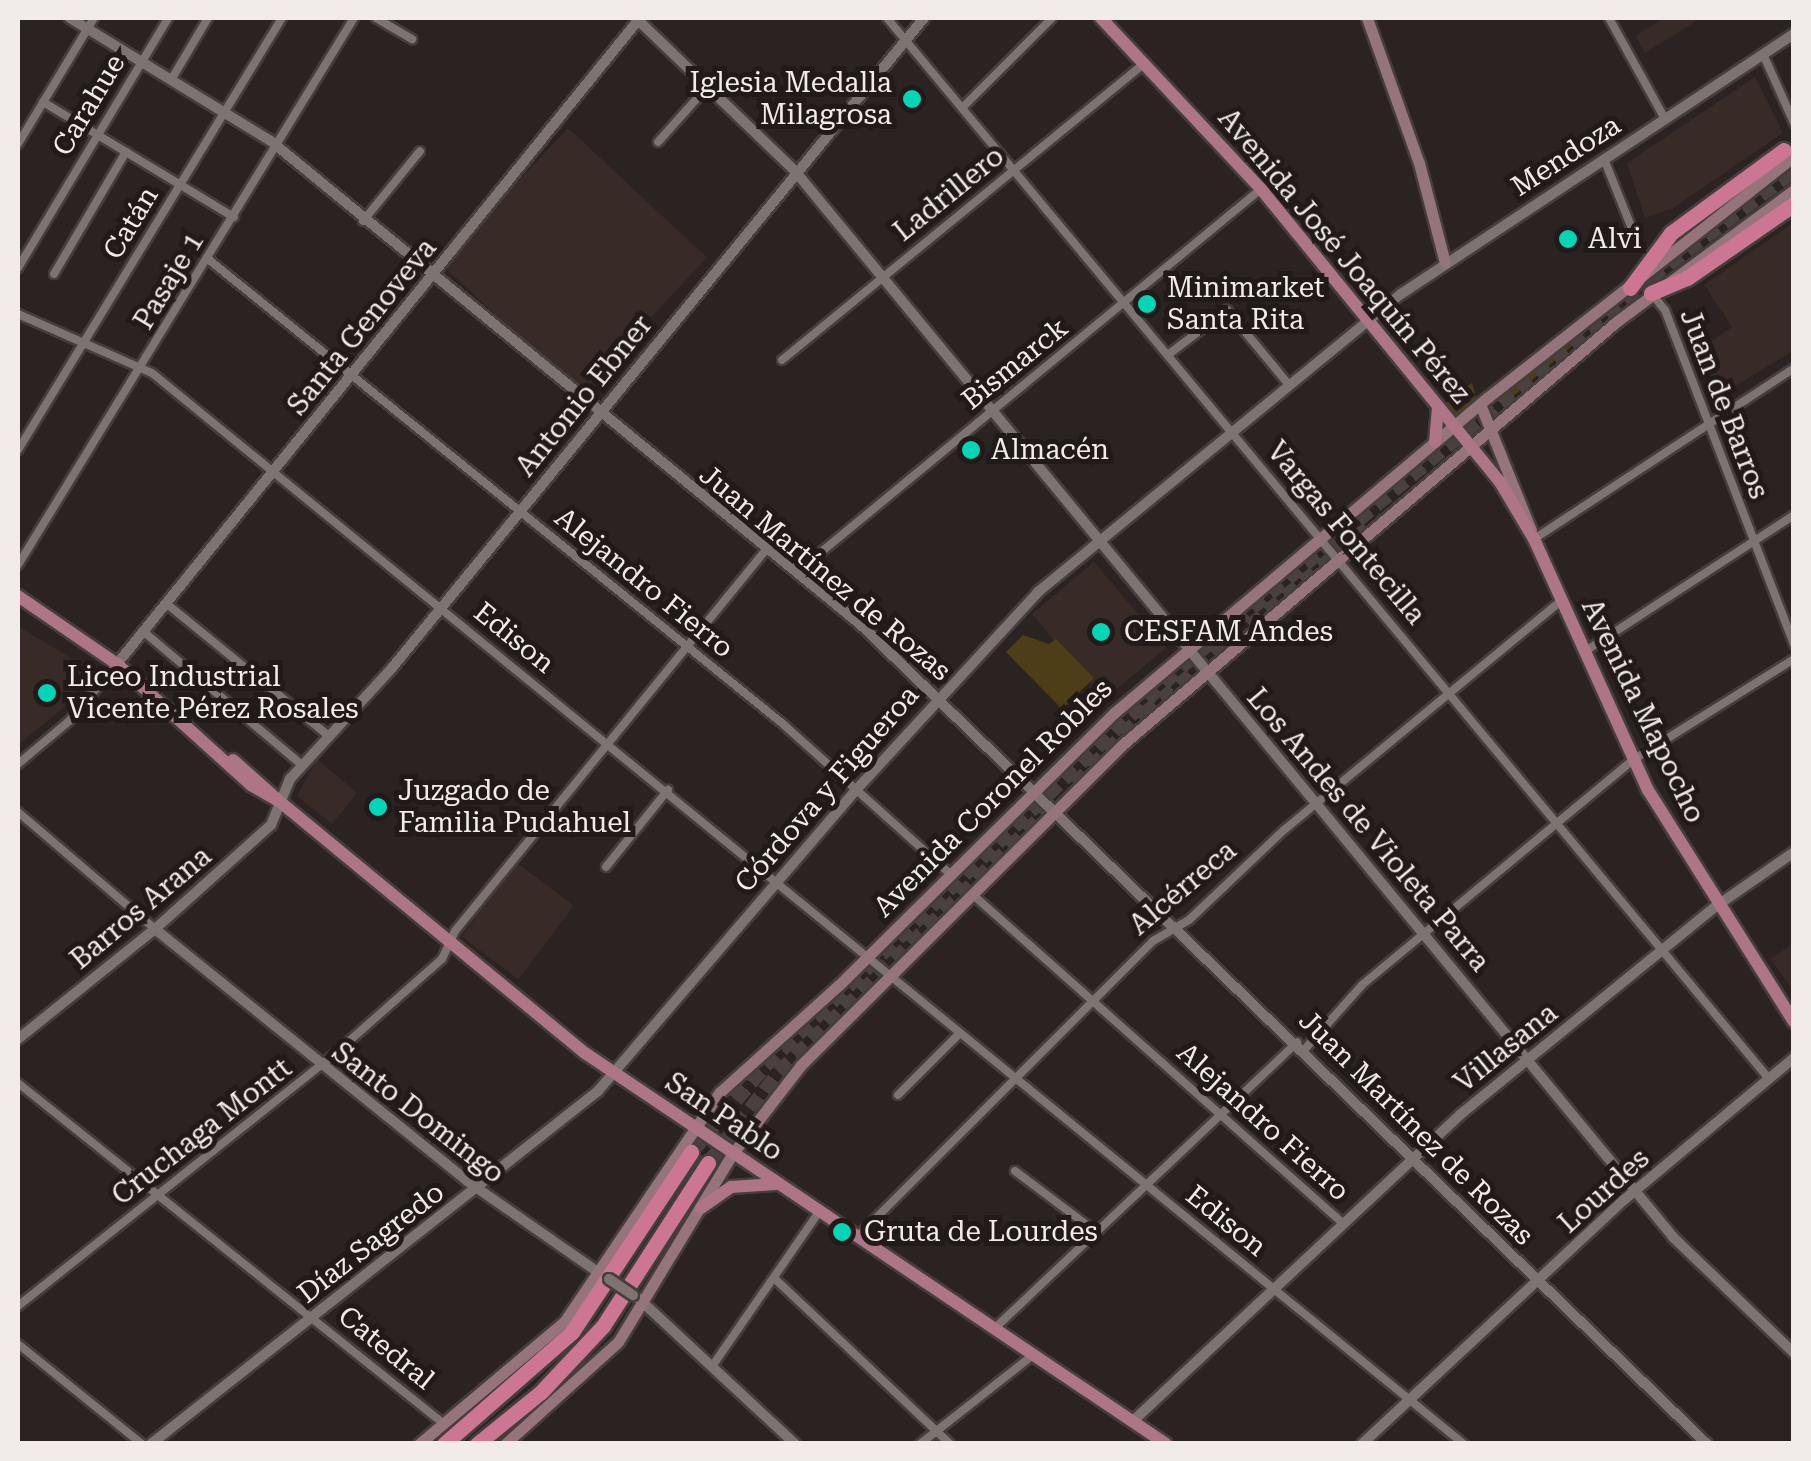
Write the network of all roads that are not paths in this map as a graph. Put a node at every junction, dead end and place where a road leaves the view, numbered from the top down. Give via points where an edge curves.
1 (70, 18) edge
2 (94, 18) edge
3 (168, 18) edge
4 (208, 18) edge
5 (282, 18) edge
6 (354, 18) edge
7 (376, 18) edge
8 (638, 18) edge
9 (886, 18) edge
10 (924, 18) edge
11 (1052, 18) edge
12 (1101, 18) edge
13 (1609, 18) edge
14 (1372, 20) edge
15 (87, 29) junction
16 (1794, 34) edge
17 (907, 38) junction
18 (412, 39) dead end
19 (1763, 54) junction
20 (142, 62) junction
21 (1145, 63) junction
22 (171, 80) junction
23 (708, 86) junction
24 (43, 102) junction
25 (964, 106) junction
26 (224, 112) junction
27 (1665, 119) junction
28 (1794, 123) edge
29 (97, 135) junction
30 (658, 142) dead end
31 (18, 144) edge
32 (276, 148) junction
33 (420, 150) dead end
34 (126, 152) junction
35 (1789, 153) edge
36 (1604, 159) junction
37 (1016, 169) junction
38 (795, 170) junction
39 (180, 185) junction
40 (1261, 189) junction
41 (1794, 190) edge
42 (1794, 204) edge
43 (234, 217) junction
44 (362, 222) junction
45 (1639, 246) dead end
46 (208, 259) junction
47 (1445, 263) junction
48 (18, 268) edge
49 (54, 274) dead end
50 (430, 278) junction
51 (883, 278) junction
52 (1630, 288) joint
53 (1651, 293) junction
54 (1126, 302) junction
55 (18, 314) edge
56 (1367, 320) junction
57 (85, 344) junction
58 (1168, 354) junction
59 (782, 360) dead end
60 (143, 366) junction
61 (1794, 368) edge
62 (351, 375) junction
63 (1288, 385) junction
64 (1480, 404) junction
65 (1438, 408) junction
66 (993, 411) junction
67 (598, 414) junction
68 (1708, 423) junction
69 (1453, 428) junction
70 (1232, 431) junction
71 (1490, 434) junction
72 (1435, 442) junction
73 (18, 450) edge
74 (1473, 450) junction
75 (273, 472) junction
76 (520, 511) junction
77 (1794, 515) edge
78 (1321, 538) junction
79 (1534, 539) junction
80 (1100, 541) junction
81 (1753, 541) junction
82 (767, 548) junction
83 (1340, 560) junction
84 (18, 565) edge
85 (796, 572) junction
86 (18, 596) edge
87 (1562, 600) junction
88 (166, 604) junction
89 (441, 609) junction
90 (144, 632) junction
91 (1794, 645) edge
92 (687, 646) junction
93 (1188, 647) junction
94 (1584, 652) junction
95 (1794, 659) edge
96 (117, 664) junction
97 (1207, 670) junction
98 (1448, 692) junction
99 (938, 698) junction
100 (329, 736) junction
101 (608, 743) junction
102 (1633, 760) junction
103 (18, 764) edge
104 (302, 765) junction
105 (857, 788) junction
106 (668, 790) junction
107 (1034, 791) junction
108 (278, 801) junction
109 (1317, 804) junction
110 (1055, 812) junction
111 (18, 813) edge
112 (1557, 824) junction
113 (1794, 852) edge
114 (606, 867) dead end
115 (950, 874) junction
116 (774, 884) junction
117 (972, 894) junction
118 (1716, 907) junction
119 (1178, 927) junction
120 (155, 929) junction
121 (1424, 933) junction
122 (449, 944) junction
123 (1661, 950) junction
124 (866, 958) junction
125 (889, 977) junction
126 (1093, 1001) junction
127 (1794, 1022) edge
128 (959, 1034) junction
129 (18, 1038) edge
130 (1301, 1045) junction
131 (1794, 1058) edge
132 (1528, 1059) junction
133 (320, 1066) junction
134 (613, 1072) junction
135 (1015, 1079) junction
136 (1769, 1079) junction
137 (18, 1083) edge
138 (898, 1095) dead end
139 (1220, 1114) junction
140 (692, 1127) junction
141 (691, 1152) tunnel mouth
142 (732, 1153) junction
143 (1416, 1156) junction
144 (708, 1163) tunnel mouth
145 (1015, 1171) dead end
146 (778, 1184) junction
147 (1146, 1185) junction
148 (477, 1188) junction
149 (1636, 1190) junction
150 (158, 1196) junction
151 (701, 1208) junction
152 (819, 1212) junction
153 (1344, 1224) junction
154 (1096, 1232) junction
155 (856, 1236) junction
156 (604, 1276) junction
157 (774, 1278) junction
158 (1539, 1281) junction
159 (1274, 1289) junction
160 (646, 1304) junction
161 (18, 1306) edge
162 (312, 1318) junction
163 (995, 1328) junction
164 (18, 1344) edge
165 (1794, 1353) edge
166 (1034, 1354) junction
167 (712, 1365) junction
168 (1410, 1399) junction
169 (1133, 1421) junction
170 (444, 1424) junction
171 (936, 1431) junction
172 (142, 1444) edge
173 (151, 1444) edge
174 (419, 1444) edge
175 (444, 1444) edge
176 (478, 1444) edge
177 (505, 1444) edge
178 (795, 1444) edge
179 (920, 1444) edge
180 (950, 1444) edge
181 (1166, 1444) edge
182 (1362, 1444) edge
183 (1464, 1444) edge
184 (1707, 1444) edge

1 - 15 street, Juan Martínez de Rozas
2 - 15 street
3 - 20 street, Carahue
4 - 22 street
5 - 26 street, Catán
6 - 32 street, Pasaje 1
7 - 18 street
8 - 23 street, Los Andes de Violeta Parra
8 - 50 street, Santa Genoveva
9 - 17 street, Vargas Fontecilla
10 - 17 street, Antonio Ebner
11 - 25 street
12 - 21 main road, Avenida José Joaquín Pérez
13 - 27 street
14 - 47 main road
15 - 20 street, Juan Martínez de Rozas
15 - 24 street
16 - 19 street, Mendoza
17 - 25 street, Vargas Fontecilla
17 - 38 street, Antonio Ebner
19 - 27 street, Mendoza
19 - 28 street
20 - 22 street, Juan Martínez de Rozas
20 - 29 street, Carahue
21 - 37 street, Ladrillero
21 - 40 main road, Avenida José Joaquín Pérez
22 - 26 street, Juan Martínez de Rozas
23 - 30 street
23 - 38 street, Los Andes de Violeta Parra
24 - 29 street
24 - 31 street
25 - 37 street, Vargas Fontecilla
26 - 32 street, Juan Martínez de Rozas
26 - 39 street, Catán
27 - 36 street, Mendoza
29 - 34 street
29 - 48 street, Carahue
32 - 43 street, Pasaje 1
32 - 44 street, Juan Martínez de Rozas
33 - 44 street
34 - 39 street
34 - 49 street
35 - 52 highway via 1672,233
36 - 45 street
36 - 47 street, Mendoza
37 - 51 street, Ladrillero
37 - 54 street, Vargas Fontecilla
38 - 51 street, Los Andes de Violeta Parra
38 - 67 street, Antonio Ebner
39 - 43 street
39 - 57 street, Catán
40 - 54 street, Bismarck
40 - 56 main road, Avenida José Joaquín Pérez
41 - 53 main road, Avenida Coronel Robles
42 - 53 highway via 1687,278
43 - 46 street, Pasaje 1
44 - 50 street, Juan Martínez de Rozas
46 - 60 street, Pasaje 1
46 - 62 street, Alejandro Fierro
47 - 56 street, Mendoza
50 - 62 street, Santa Genoveva
50 - 67 street, Juan Martínez de Rozas
51 - 59 street, Ladrillero
51 - 66 street, Los Andes de Violeta Parra
52 - 64 main road, Avenida Coronel Robles
53 - 68 street, Juan de Barros via 1664,310
53 - 71 main road, Avenida Coronel Robles
54 - 58 street, Vargas Fontecilla
54 - 66 street, Bismarck
55 - 57 street, Edison
56 - 63 street, Córdova y Figueroa
56 - 65 main road, Avenida José Joaquín Pérez
57 - 60 street, Edison
57 - 73 street, Catán
58 - 63 street via 1227,310
58 - 70 street, Vargas Fontecilla
60 - 75 street, Edison
60 - 84 street, Pasaje 1
61 - 68 street
62 - 75 street, Santa Genoveva
62 - 76 street, Alejandro Fierro
63 - 70 street, Córdova y Figueroa
64 - 69 main road, Avenida Coronel Robles
64 - 71 main road, Avenida Mapocho
65 - 69 main road, Avenida José Joaquín Pérez
65 - 72 main road
66 - 80 street, Los Andes de Violeta Parra
66 - 85 street, Bismarck
67 - 76 street, Antonio Ebner
67 - 82 street, Juan Martínez de Rozas
68 - 79 street
68 - 81 street, Juan de Barros
69 - 72 main road, Avenida Coronel Robles
69 - 74 main road, Avenida José Joaquín Pérez
70 - 78 street, Vargas Fontecilla
70 - 80 street, Córdova y Figueroa
71 - 74 main road, Avenida Coronel Robles
71 - 79 main road, Avenida Mapocho
72 - 78 main road, Avenida Coronel Robles
74 - 79 main road, Avenida José Joaquín Pérez
74 - 83 main road, Avenida Coronel Robles
75 - 88 street, Santa Genoveva
75 - 89 street, Edison
76 - 89 street, Antonio Ebner
76 - 92 street, Alejandro Fierro
77 - 81 street
78 - 83 street, Vargas Fontecilla
78 - 93 main road, Avenida Coronel Robles
79 - 87 main road, Avenida Mapocho
80 - 93 street, Los Andes de Violeta Parra
80 - 99 street, Córdova y Figueroa via 1017,612
81 - 91 street, Juan de Barros
81 - 94 street
82 - 85 street, Juan Martínez de Rozas
82 - 92 street
83 - 97 main road, Avenida Coronel Robles
83 - 98 street, Vargas Fontecilla
85 - 99 street, Juan Martínez de Rozas
86 - 96 main road, San Pablo
87 - 94 main road, Avenida Mapocho
87 - 98 street, Alcérreca
88 - 90 street, Santa Genoveva
88 - 100 street
89 - 100 street, Antonio Ebner
89 - 101 street, Edison
90 - 96 street, Santa Genoveva
90 - 104 street
92 - 101 street
92 - 105 street, Alejandro Fierro
93 - 97 street, Los Andes de Violeta Parra
93 - 107 main road, Avenida Coronel Robles
94 - 102 main road, Avenida Mapocho
95 - 102 street
96 - 103 street via 69,721
96 - 108 main road, San Pablo via 228,759 260,778
97 - 109 street, Los Andes de Violeta Parra
97 - 110 main road, Avenida Coronel Robles
98 - 109 street, Alcérreca
98 - 112 street, Vargas Fontecilla
99 - 105 street, Córdova y Figueroa
99 - 107 street, Juan Martínez de Rozas
100 - 104 street, Antonio Ebner
101 - 106 street, Edison
101 - 122 street
102 - 112 street
102 - 118 main road, Avenida Mapocho
104 - 108 street, Antonio Ebner
105 - 115 street, Alejandro Fierro
105 - 116 street, Córdova y Figueroa
106 - 114 street
106 - 116 street, Edison
107 - 110 street, Juan Martínez de Rozas
107 - 115 main road, Avenida Coronel Robles
108 - 120 street, Barros Arana via 262,834
108 - 122 main road, San Pablo
109 - 119 street, Alcérreca
109 - 121 street, Los Andes de Violeta Parra
110 - 117 main road, Avenida Coronel Robles
110 - 119 street, Juan Martínez de Rozas
111 - 120 street, Santo Domingo
112 - 121 street
112 - 123 street, Vargas Fontecilla
113 - 118 street, Villasana
115 - 124 main road, Avenida Coronel Robles
116 - 124 street, Edison
116 - 134 street, Córdova y Figueroa
117 - 125 main road, Avenida Coronel Robles
117 - 126 street, Alejandro Fierro
118 - 123 street, Villasana
118 - 127 main road, Avenida Mapocho
119 - 126 street, Alcérreca via 1154,940
119 - 130 street, Juan Martínez de Rozas
120 - 129 street, Barros Arana
120 - 133 street, Santo Domingo
121 - 130 street
121 - 132 street, Los Andes de Violeta Parra
122 - 133 street, Cruchaga Montt via 438,962
122 - 134 main road, San Pablo
123 - 132 street, Villasana
123 - 136 street, Vargas Fontecilla
124 - 125 street, Edison
124 - 140 main road, Avenida Coronel Robles via 735,1076
125 - 128 street, Edison
125 - 142 main road, Avenida Coronel Robles via 801,1064
126 - 135 street, Alcérreca
126 - 139 street, Alejandro Fierro
128 - 135 street, Edison
128 - 138 street
130 - 139 street
130 - 143 street, Juan Martínez de Rozas
131 - 136 street, Lourdes
132 - 143 street, Villasana
132 - 149 street, Los Andes de Violeta Parra
133 - 148 street, Santo Domingo
133 - 150 street, Cruchaga Montt
134 - 140 main road, San Pablo
134 - 148 street, Díaz Sagredo via 588,1101
135 - 147 street, Edison
135 - 155 street, Alcérreca
136 - 149 street, Lourdes
137 - 150 street, Catedral
139 - 147 street
139 - 153 street, Alejandro Fierro
140 - 142 main road, San Pablo
140 - 156 main road, Avenida Coronel Robles
141 - 175 highway via 572,1332
142 - 146 main road, San Pablo
142 - 151 main road, Avenida Coronel Robles
143 - 153 street, Villasana
143 - 158 street, Juan Martínez de Rozas
144 - 176 highway via 604,1326
145 - 154 street
146 - 151 main road via 731,1187
146 - 152 main road, San Pablo
147 - 154 street
147 - 159 street, Edison
148 - 156 street, Santo Domingo
148 - 162 street, Díaz Sagredo
149 - 158 street, Lourdes
149 - 165 street, Los Andes de Violeta Parra via 1683,1248
150 - 161 street, Cruchaga Montt
150 - 162 street, Catedral
151 - 160 main road, Avenida Coronel Robles
152 - 155 main road, San Pablo
152 - 157 street
153 - 159 street, Villasana
154 - 163 street
155 - 163 main road, San Pablo
156 - 160 street, Santo Domingo, bridge
156 - 170 main road, Avenida Coronel Robles via 543,1343
157 - 167 street
157 - 171 street
158 - 168 street, Lourdes
158 - 184 street, Juan Martínez de Rozas
159 - 168 street, Edison
159 - 169 street, Villasana
160 - 167 street, Santo Domingo
160 - 177 main road, Avenida Coronel Robles via 585,1378
162 - 170 street, Catedral
162 - 173 street, Díaz Sagredo
163 - 166 main road, San Pablo
164 - 172 street
166 - 169 main road, San Pablo
166 - 171 street
167 - 178 street, Santo Domingo
168 - 182 street, Lourdes
168 - 183 street, Edison
169 - 181 main road, San Pablo
170 - 174 main road, Avenida Coronel Robles
171 - 179 street
171 - 180 street

